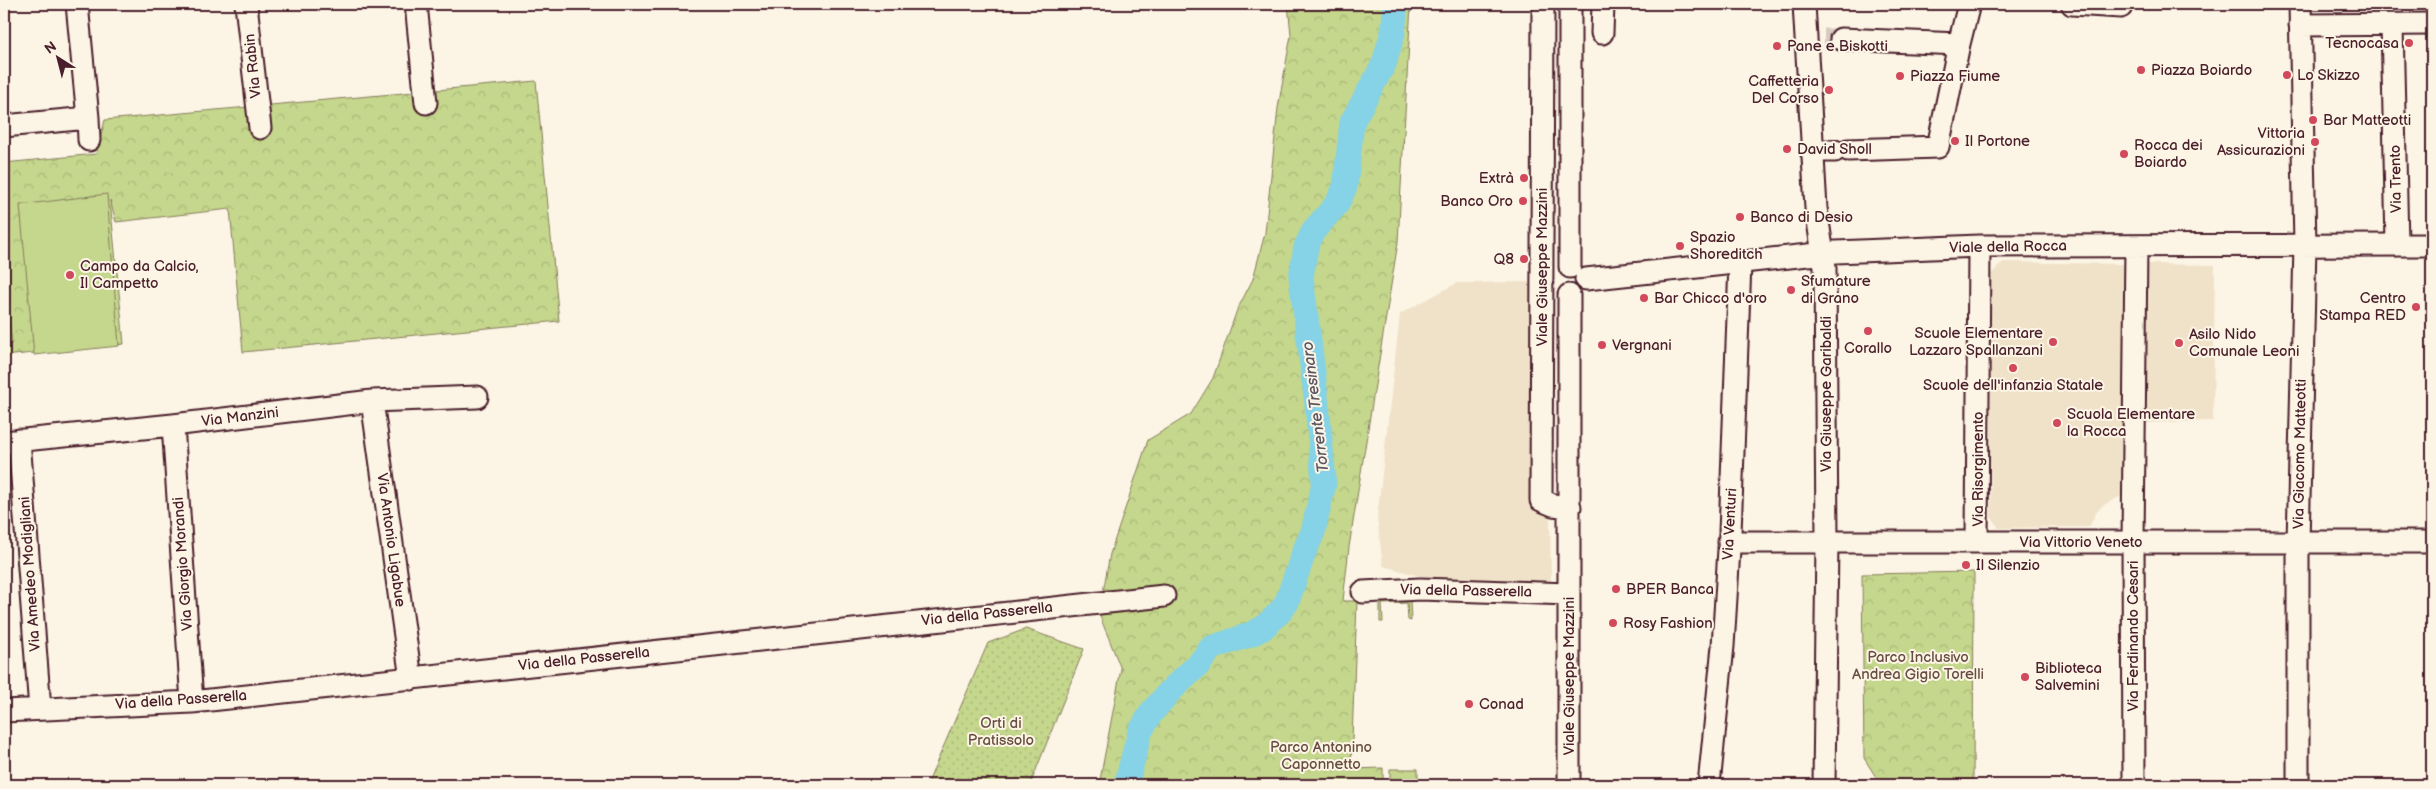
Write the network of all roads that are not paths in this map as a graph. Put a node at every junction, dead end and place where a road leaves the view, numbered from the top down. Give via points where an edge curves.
1 (77, 4) edge
2 (246, 4) edge
3 (416, 4) edge
4 (1543, 4) edge
5 (1570, 4) edge
6 (1603, 4) edge
7 (1804, 4) edge
8 (1970, 4) edge
9 (2072, 4) edge
10 (2300, 4) edge
11 (2122, 5) edge
12 (2432, 24) edge
13 (2300, 25) junction
14 (2392, 25) junction
15 (1602, 32) dead end
16 (1824, 39) junction
17 (1959, 44) junction
18 (426, 103) dead end
19 (88, 118) junction
20 (4, 126) edge
21 (260, 128) dead end
22 (88, 140) dead end
23 (1811, 151) junction
24 (2397, 244) junction
25 (2305, 245) junction
26 (2432, 245) edge
27 (1979, 246) junction
28 (2136, 246) junction
29 (1824, 253) junction
30 (1740, 263) junction
31 (1578, 273) junction
32 (477, 397) dead end
33 (372, 402) junction
34 (173, 426) junction
35 (12, 441) edge
36 (1570, 507) junction
37 (1827, 541) junction
38 (1730, 542) junction
39 (1977, 542) junction
40 (2133, 542) junction
41 (2432, 542) edge
42 (2298, 543) junction
43 (1363, 592) dead end
44 (1569, 594) junction
45 (1164, 596) dead end
46 (411, 679) junction
47 (192, 702) junction
48 (40, 709) junction
49 (4, 711) edge
50 (1569, 785) edge
51 (1709, 785) edge
52 (1824, 785) edge
53 (2134, 785) edge
54 (2298, 785) edge

1 - 19 street
2 - 21 street, Via Rabin
3 - 18 street
4 - 36 street, Viale Giuseppe Mazzini via 1541,500
5 - 31 street, Viale Giuseppe Mazzini
6 - 15 street
7 - 16 street, Via Giuseppe Garibaldi
8 - 17 street
9 - 11 street
10 - 13 street, Via Giacomo Matteotti
12 - 14 street
13 - 14 street
13 - 25 street, Via Giacomo Matteotti
14 - 24 street, Via Trento
16 - 17 street
16 - 23 street, Via Giuseppe Garibaldi
17 - 23 street via 1938,148
19 - 20 street
19 - 22 street
23 - 29 street, Via Giuseppe Garibaldi
24 - 25 street, Viale della Rocca
24 - 26 street, Viale della Rocca
25 - 28 street, Viale della Rocca
25 - 42 street, Via Giacomo Matteotti
27 - 28 street, Viale della Rocca
27 - 29 street, Viale della Rocca
27 - 39 street, Via Risorgimento
28 - 40 street, Via Ferdinando Cesari
29 - 30 street, Viale della Rocca
29 - 37 street, Via Giuseppe Garibaldi
30 - 31 street, Viale della Rocca
30 - 38 street, Via Venturi
31 - 36 street, Viale Giuseppe Mazzini via 1561,272 1558,281 1561,290 1569,295
32 - 33 street, Via Manzini
33 - 34 street, Via Manzini
33 - 46 street, Via Antonio Ligabue
34 - 35 street, Via Manzini
34 - 47 street, Via Giorgio Morandi
35 - 48 street, Via Amedeo Modigliani
36 - 44 street, Viale Giuseppe Mazzini
37 - 38 street, Via Vittorio Veneto
37 - 39 street, Via Vittorio Veneto
37 - 52 street, Via Giuseppe Garibaldi
38 - 51 street, Via Venturi
39 - 40 street, Via Vittorio Veneto
40 - 42 street, Via Vittorio Veneto
40 - 53 street, Via Ferdinando Cesari
41 - 42 street, Via Vittorio Veneto
42 - 54 street, Via Giacomo Matteotti
43 - 44 street, Via della Passerella via 1420,588
44 - 50 street, Viale Giuseppe Mazzini
45 - 46 street, Via della Passerella
46 - 47 street, Via della Passerella
47 - 48 street, Via della Passerella
48 - 49 street, Via della Passerella

